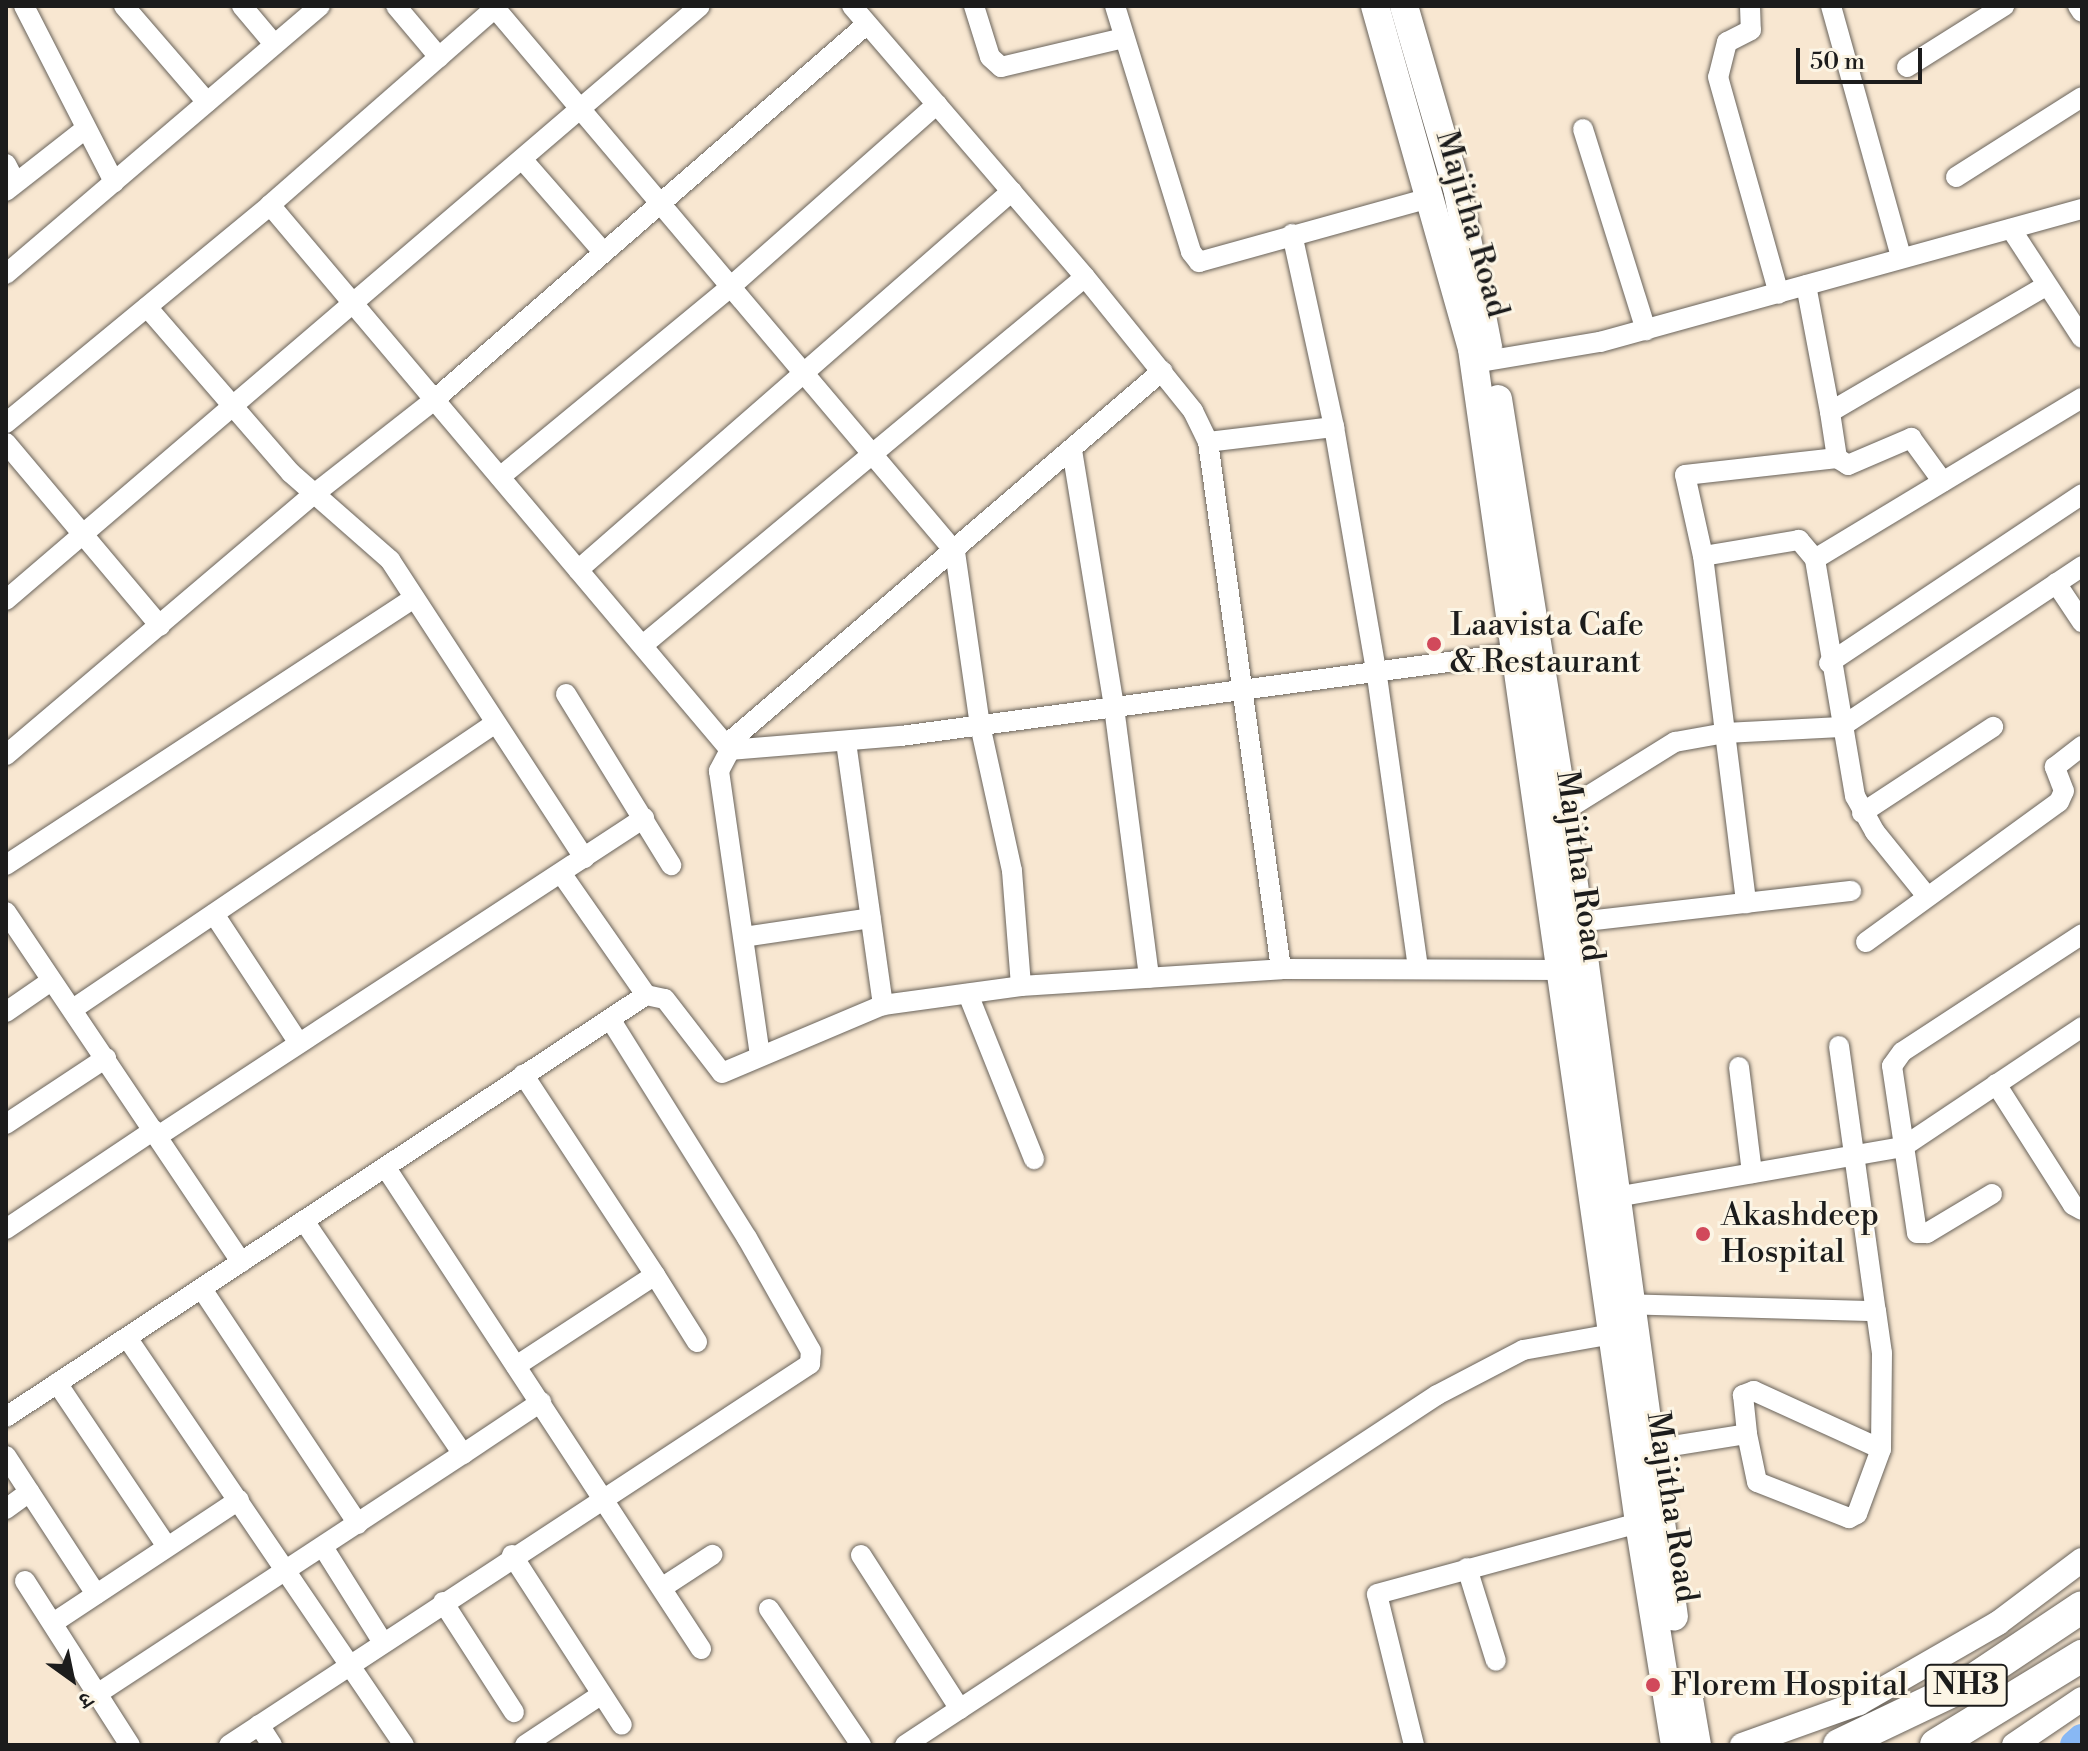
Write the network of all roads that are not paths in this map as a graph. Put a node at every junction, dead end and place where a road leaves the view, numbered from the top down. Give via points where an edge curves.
1 (24, 6) edge
2 (124, 6) edge
3 (242, 6) edge
4 (320, 6) edge
5 (396, 6) edge
6 (700, 6) edge
7 (852, 6) edge
8 (974, 6) edge
9 (1115, 6) edge
10 (1375, 6) edge
11 (1404, 6) edge
12 (1750, 6) edge
13 (1831, 6) edge
14 (2004, 6) edge
15 (2078, 6) edge
16 (490, 9) edge
17 (2082, 12) edge
18 (867, 24) junction
19 (1124, 38) junction
20 (274, 44) junction
21 (439, 57) junction
22 (1907, 67) dead end
23 (2082, 97) edge
24 (207, 102) junction
25 (937, 104) junction
26 (577, 111) junction
27 (85, 129) junction
28 (1583, 129) dead end
29 (522, 159) junction
30 (1956, 177) dead end
31 (9, 179) edge
32 (114, 182) junction
33 (1012, 191) junction
34 (1429, 198) junction
35 (270, 205) junction
36 (658, 205) junction
37 (2082, 209) edge
38 (2011, 229) junction
39 (1292, 234) junction
40 (603, 252) junction
41 (1901, 256) junction
42 (6, 274) edge
43 (1085, 277) junction
44 (1806, 285) junction
45 (2046, 286) junction
46 (728, 289) junction
47 (1779, 294) junction
48 (354, 305) junction
49 (147, 307) junction
50 (1646, 330) junction
51 (2082, 338) edge
52 (1482, 362) junction
53 (1162, 371) junction
54 (799, 373) junction
55 (2082, 398) edge
56 (434, 400) junction
57 (233, 404) junction
58 (1830, 412) junction
59 (6, 423) edge
60 (1334, 427) junction
61 (1208, 442) junction
62 (6, 443) edge
63 (1072, 450) junction
64 (871, 458) junction
65 (1837, 458) junction
66 (500, 477) junction
67 (1943, 482) junction
68 (2082, 494) edge
69 (313, 495) junction
70 (83, 533) junction
71 (955, 552) junction
72 (1703, 556) junction
73 (1815, 559) junction
74 (2082, 566) edge
75 (578, 570) junction
76 (2056, 583) junction
77 (413, 599) junction
78 (6, 600) edge
79 (2082, 622) edge
80 (160, 626) junction
81 (643, 645) junction
82 (1515, 653) junction
83 (1829, 663) junction
84 (1376, 669) junction
85 (1243, 689) junction
86 (566, 694) dead end
87 (1114, 707) junction
88 (494, 724) junction
89 (980, 725) junction
90 (1841, 727) junction
91 (1993, 727) dead end
92 (1725, 733) junction
93 (846, 742) junction
94 (2082, 746) edge
95 (729, 747) junction
96 (6, 755) edge
97 (1564, 811) junction
98 (1862, 813) junction
99 (644, 818) junction
100 (584, 858) junction
101 (6, 865) edge
102 (671, 865) dead end
103 (561, 873) junction
104 (1851, 891) dead end
105 (1926, 895) junction
106 (1746, 903) junction
107 (6, 912) edge
108 (214, 914) junction
109 (871, 918) junction
110 (1566, 924) junction
111 (2082, 934) edge
112 (744, 937) junction
113 (1866, 942) dead end
114 (1418, 966) junction
115 (1281, 969) junction
116 (1560, 970) junction
117 (1149, 978) junction
118 (51, 981) junction
119 (1021, 986) junction
120 (968, 994) junction
121 (646, 995) junction
122 (883, 1005) junction
123 (73, 1009) junction
124 (6, 1012) edge
125 (610, 1019) junction
126 (2082, 1027) edge
127 (298, 1042) junction
128 (1839, 1046) dead end
129 (760, 1055) junction
130 (106, 1058) junction
131 (1739, 1067) dead end
132 (523, 1074) junction
133 (1996, 1084) junction
134 (6, 1124) edge
135 (156, 1133) junction
136 (1903, 1147) junction
137 (1851, 1156) junction
138 (1034, 1159) dead end
139 (386, 1168) junction
140 (1752, 1173) junction
141 (1992, 1194) dead end
142 (1606, 1198) junction
143 (2082, 1210) edge
144 (305, 1222) junction
145 (6, 1229) edge
146 (241, 1262) junction
147 (655, 1275) junction
148 (202, 1289) junction
149 (1620, 1304) junction
150 (1876, 1311) junction
151 (1612, 1334) junction
152 (128, 1339) junction
153 (697, 1342) dead end
154 (516, 1366) junction
155 (57, 1383) junction
156 (541, 1402) junction
157 (6, 1417) edge
158 (1747, 1434) junction
159 (1881, 1449) junction
160 (1640, 1451) junction
161 (463, 1454) junction
162 (6, 1456) edge
163 (29, 1492) junction
164 (604, 1496) junction
165 (239, 1500) junction
166 (6, 1509) edge
167 (1639, 1523) junction
168 (358, 1524) junction
169 (167, 1547) junction
170 (323, 1547) junction
171 (512, 1555) junction
172 (712, 1555) dead end
173 (861, 1555) dead end
174 (2082, 1560) edge
175 (287, 1567) junction
176 (1467, 1568) junction
177 (25, 1581) dead end
178 (663, 1587) junction
179 (96, 1594) junction
180 (443, 1602) junction
181 (2082, 1607) edge
182 (769, 1609) dead end
183 (53, 1623) junction
184 (382, 1641) junction
185 (701, 1649) dead end
186 (2082, 1656) edge
187 (351, 1661) junction
188 (1496, 1661) dead end
189 (97, 1694) junction
190 (602, 1694) junction
191 (2082, 1699) edge
192 (960, 1709) junction
193 (514, 1712) dead end
194 (259, 1725) junction
195 (622, 1725) dead end
196 (130, 1745) edge
197 (229, 1745) edge
198 (272, 1745) edge
199 (404, 1745) edge
200 (525, 1745) edge
201 (861, 1745) edge
202 (905, 1745) edge
203 (1414, 1745) edge
204 (1675, 1745) edge
205 (1697, 1745) edge
206 (1742, 1745) edge
207 (1839, 1745) edge
208 (1936, 1745) edge
209 (2014, 1745) edge

1 - 27 street
2 - 24 street
3 - 20 street
4 - 20 street
5 - 21 street
6 - 26 street
7 - 18 street
8 - 19 street via 990,57 1001,67
9 - 19 street
10 - 34 main road, Majitha Road
11 - 52 main road, Majitha Road via 1458,192
12 - 47 street via 1751,30 1727,42 1718,77
13 - 41 street
14 - 22 street
15 - 17 street
16 - 21 street
16 - 26 street
18 - 25 street
18 - 36 street
19 - 39 street via 1195,258 1207,262
20 - 24 street
21 - 35 street
23 - 30 street
24 - 32 street
25 - 33 street
25 - 46 street
26 - 29 street
26 - 36 street
27 - 31 street
27 - 32 street
28 - 50 street
29 - 40 street
29 - 48 street
32 - 42 street
33 - 43 street
33 - 54 street
34 - 39 street
34 - 52 main road, Majitha Road
35 - 48 street
35 - 49 street
36 - 40 street
36 - 46 street
37 - 38 street
38 - 41 street
38 - 45 street
39 - 60 street
40 - 56 street
41 - 44 street
43 - 53 street
43 - 64 street
44 - 47 street
44 - 58 street
45 - 51 street
45 - 58 street
46 - 54 street
46 - 66 street
47 - 50 street
48 - 56 street
48 - 57 street
49 - 57 street
49 - 59 street
50 - 52 street
52 - 82 main road, Majitha Road
52 - 97 main road, Majitha Road
53 - 61 street
53 - 63 street
54 - 64 street
54 - 75 street
55 - 67 street
56 - 66 street
56 - 69 street
57 - 69 street
57 - 70 street
58 - 65 street
60 - 61 street
60 - 84 street
61 - 85 street
62 - 70 street
63 - 71 street
63 - 87 street
64 - 71 street
64 - 81 street
65 - 67 street via 1848,465 1911,438
65 - 72 street via 1687,473
66 - 75 street
67 - 73 street
68 - 83 street
69 - 77 street via 380,548
69 - 80 street
70 - 78 street
70 - 80 street
71 - 89 street
71 - 95 street
72 - 73 street via 1799,540
72 - 92 street
73 - 83 street
74 - 76 street
75 - 81 street
76 - 79 street
76 - 90 street
77 - 88 street
77 - 101 street
80 - 96 street
81 - 95 street
82 - 84 street
82 - 110 main road, Majitha Road
83 - 90 street
84 - 85 street
84 - 114 street
85 - 87 street
85 - 115 street
86 - 99 street
87 - 89 street
87 - 117 street
88 - 100 street
88 - 108 street
89 - 93 street
89 - 119 street via 1012,871
90 - 92 street
90 - 98 street
91 - 98 street
92 - 97 street via 1664,746
92 - 106 street
93 - 95 street
93 - 109 street
94 - 105 street via 2055,767 2064,791 2059,802
95 - 112 street via 719,771
97 - 110 main road, Majitha Road
98 - 105 street
99 - 100 street
99 - 102 street
100 - 103 street
103 - 121 street
103 - 127 street
104 - 106 street
105 - 113 street
106 - 110 street
107 - 118 street
108 - 123 street
108 - 127 street
109 - 112 street
109 - 122 street
110 - 116 main road, Majitha Road
110 - 142 main road, Majitha Road
111 - 136 street via 1895,1060 1891,1072
112 - 129 street
114 - 115 street
114 - 116 street
115 - 117 street
116 - 142 main road, Majitha Road
117 - 119 street
118 - 123 street
118 - 124 street
119 - 120 street
120 - 122 street
120 - 138 street
121 - 125 street
121 - 129 street via 665,999 718,1072
122 - 129 street
123 - 130 street
125 - 132 street
125 - 164 street via 747,1238 812,1359 806,1370
126 - 133 street
127 - 135 street
128 - 137 street
130 - 134 street
130 - 135 street
131 - 140 street
132 - 139 street
132 - 147 street
133 - 136 street
133 - 143 street via 2073,1205
135 - 145 street
135 - 146 street
136 - 137 street
136 - 141 street via 1919,1235
137 - 140 street
137 - 150 street
139 - 144 street
139 - 154 street
140 - 142 street
142 - 149 main road, Majitha Road
144 - 146 street
144 - 161 street
146 - 148 street
147 - 153 street
147 - 154 street
148 - 152 street
148 - 168 street
149 - 150 street
149 - 151 main road, Majitha Road
149 - 160 main road, Majitha Road
150 - 159 street via 1884,1378
151 - 160 main road, Majitha Road
151 - 192 street via 1523,1350 1437,1395
152 - 155 street
152 - 165 street
154 - 156 street
155 - 157 street
155 - 169 street
156 - 161 street
156 - 164 street
158 - 159 street via 1743,1395 1754,1391
158 - 159 street via 1757,1482 1849,1518 1857,1514
158 - 160 street
160 - 167 main road, Majitha Road
160 - 205 main road, Majitha Road
161 - 168 street
162 - 163 street
163 - 166 street
163 - 179 street
164 - 171 street
164 - 178 street
165 - 169 street
165 - 175 street
167 - 176 street
167 - 204 main road, Majitha Road
168 - 170 street
169 - 179 street
170 - 175 street
170 - 184 street
171 - 180 street
171 - 190 street
172 - 178 street
173 - 192 street
174 - 206 street via 1998,1623 1859,1703
175 - 187 street
175 - 189 street
176 - 188 street
176 - 203 street via 1375,1596
177 - 183 street
178 - 185 street
179 - 183 street
180 - 184 street
180 - 193 street
181 - 207 highway, NH3 via 1967,1684
182 - 201 street
183 - 189 street
184 - 187 street
186 - 208 highway, NH3
187 - 194 street
187 - 199 street
189 - 196 street
190 - 195 street
190 - 200 street
191 - 209 street
192 - 202 street
194 - 197 street
194 - 198 street

